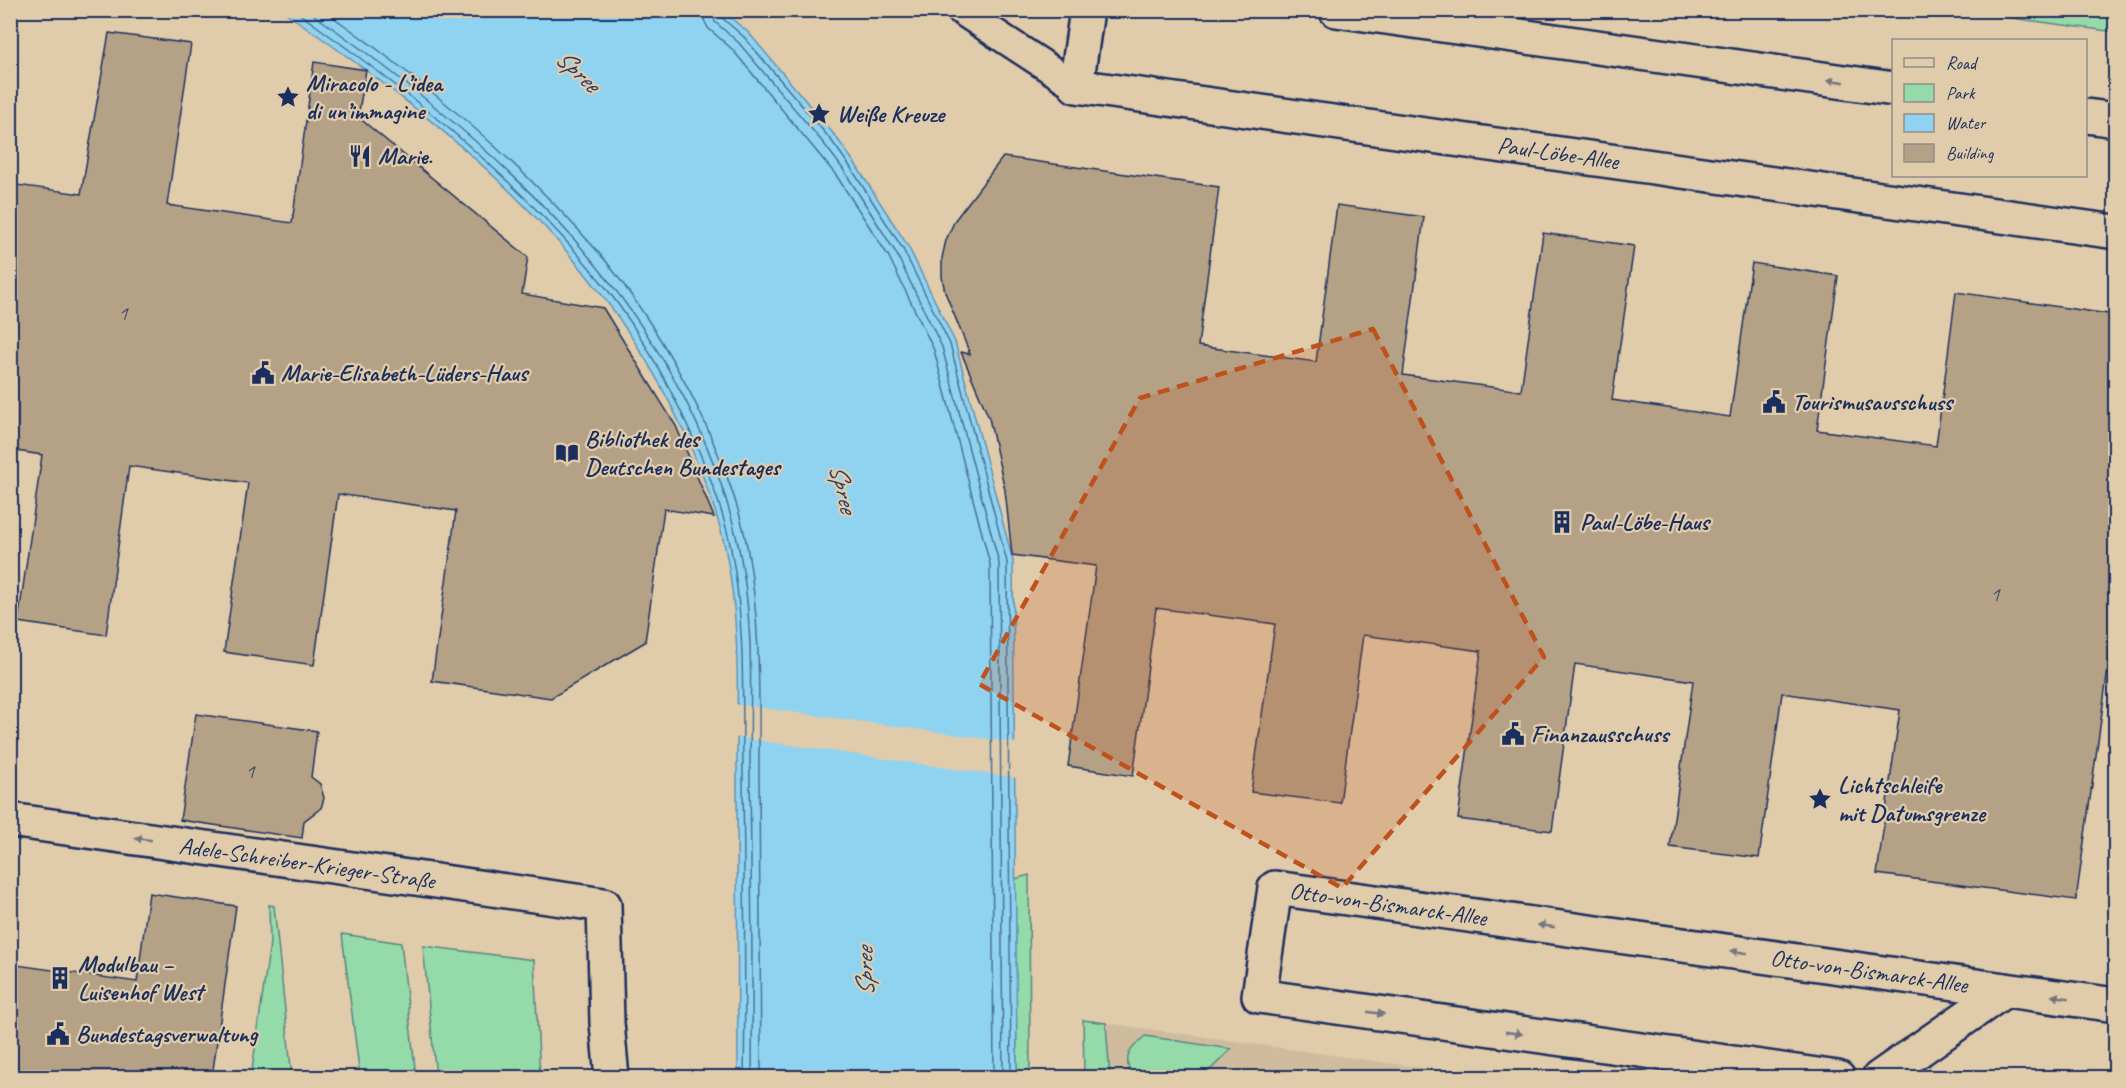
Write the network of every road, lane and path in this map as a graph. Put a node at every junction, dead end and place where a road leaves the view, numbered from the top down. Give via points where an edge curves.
1 (960, 10) edge
2 (1087, 10) edge
3 (1336, 10) edge
4 (1076, 86) junction
5 (1892, 89) edge
6 (2087, 116) edge
7 (2115, 120) edge
8 (2115, 230) edge
9 (10, 820) edge
10 (2005, 990) junction
11 (2115, 1005) edge
12 (612, 1077) edge
13 (1838, 1077) edge
14 (1879, 1077) edge

1 - 4 street
2 - 4 street
5 -> 3 street
4 - 8 street, Paul-Löbe-Allee
6 - 7 street
12 -> 9 street, Adele-Schreiber-Krieger-Straße via 604,905
11 -> 10 street, Otto-von-Bismarck-Allee
10 -> 13 street, Otto-von-Bismarck-Allee via 1275,888 1259,996
10 - 14 street

